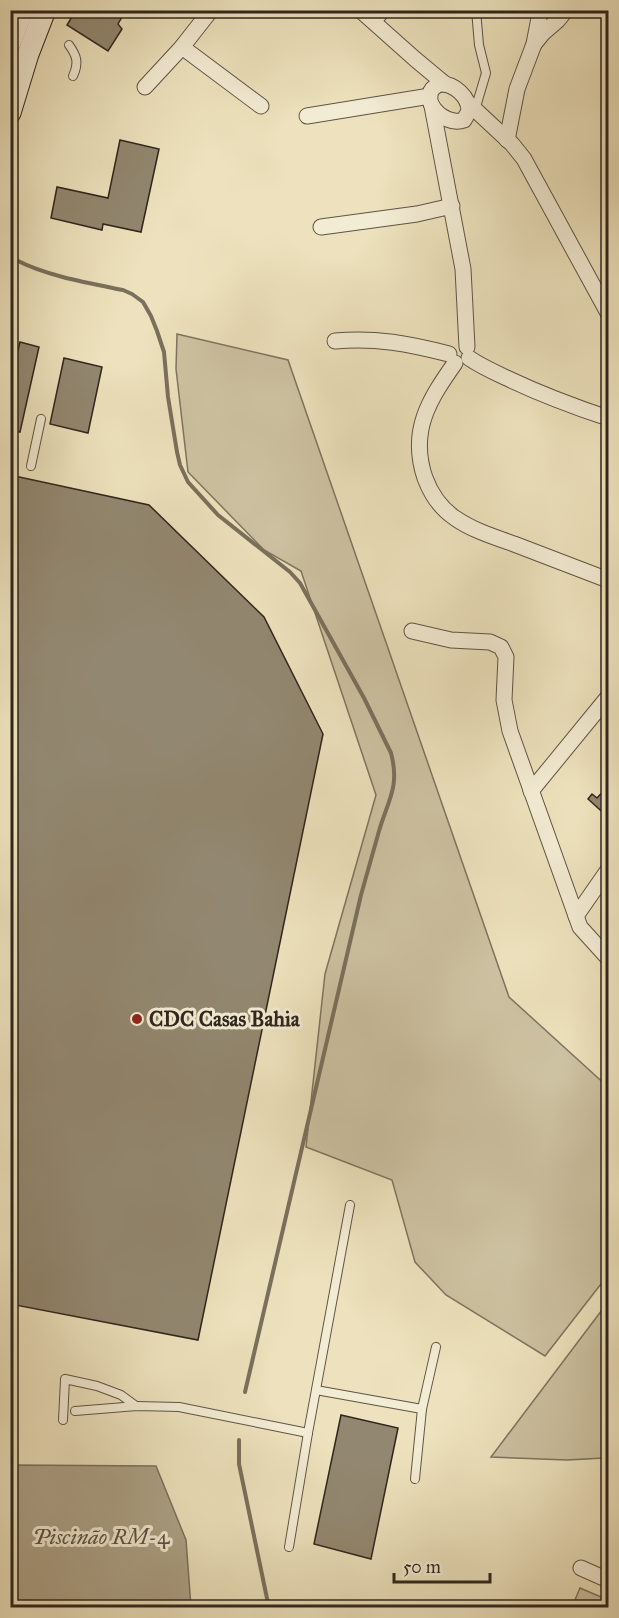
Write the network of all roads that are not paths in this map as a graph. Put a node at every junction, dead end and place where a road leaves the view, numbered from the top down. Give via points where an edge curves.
1 (23, 10) edge
2 (45, 10) edge
3 (211, 10) edge
4 (360, 10) edge
5 (388, 10) edge
6 (476, 10) edge
7 (553, 14) edge
8 (375, 24) junction
9 (18, 43) edge
10 (69, 45) dead end
11 (182, 47) junction
12 (415, 59) junction
13 (73, 76) dead end
14 (445, 84) junction
15 (145, 87) dead end
16 (431, 98) junction
17 (261, 106) dead end
18 (10, 113) edge
19 (466, 114) junction
20 (308, 116) dead end
21 (502, 135) junction
22 (441, 149) junction
23 (452, 206) junction
24 (321, 227) dead end
25 (609, 313) edge
26 (335, 340) dead end
27 (459, 353) junction
28 (609, 418) edge
29 (41, 419) dead end
30 (31, 466) dead end
31 (609, 580) edge
32 (412, 631) dead end
33 (609, 697) edge
34 (531, 791) junction
35 (609, 870) edge
36 (576, 916) junction
37 (609, 958) edge
38 (351, 1205) dead end
39 (436, 1347) dead end
40 (316, 1390) junction
41 (136, 1406) junction
42 (422, 1409) junction
43 (75, 1411) dead end
44 (63, 1420) dead end
45 (308, 1433) junction
46 (415, 1479) dead end
47 (289, 1547) dead end
48 (581, 1568) dead end
49 (609, 1580) edge

1 - 9 street
2 - 9 street
3 - 11 street
4 - 8 street
5 - 8 lane
6 - 19 lane via 486,73
7 - 21 street via 534,44
8 - 12 street
9 - 18 street
10 - 13 lane via 78,62
11 - 15 street
11 - 17 street
12 - 14 street
12 - 16 street
14 - 16 street via 435,86
14 - 19 street via 457,90
16 - 19 street via 444,118 451,121
16 - 20 street
16 - 22 street
19 - 21 street
19 - 22 street via 449,131
21 - 25 street via 528,166
22 - 23 street
23 - 24 street
23 - 27 street via 463,269 465,311
26 - 27 street via 386,340
27 - 28 street via 537,392
27 - 31 street via 433,396 419,433 419,454 434,497 456,519 477,530
29 - 30 lane
32 - 34 street via 501,647 506,657 505,710
33 - 34 street
34 - 36 street
35 - 36 street
36 - 37 street via 580,927
38 - 40 lane
39 - 42 lane
40 - 42 lane
40 - 45 lane
41 - 43 lane
41 - 44 lane via 121,1395 65,1379
41 - 45 lane via 179,1407
42 - 46 lane
45 - 47 lane
48 - 49 street

